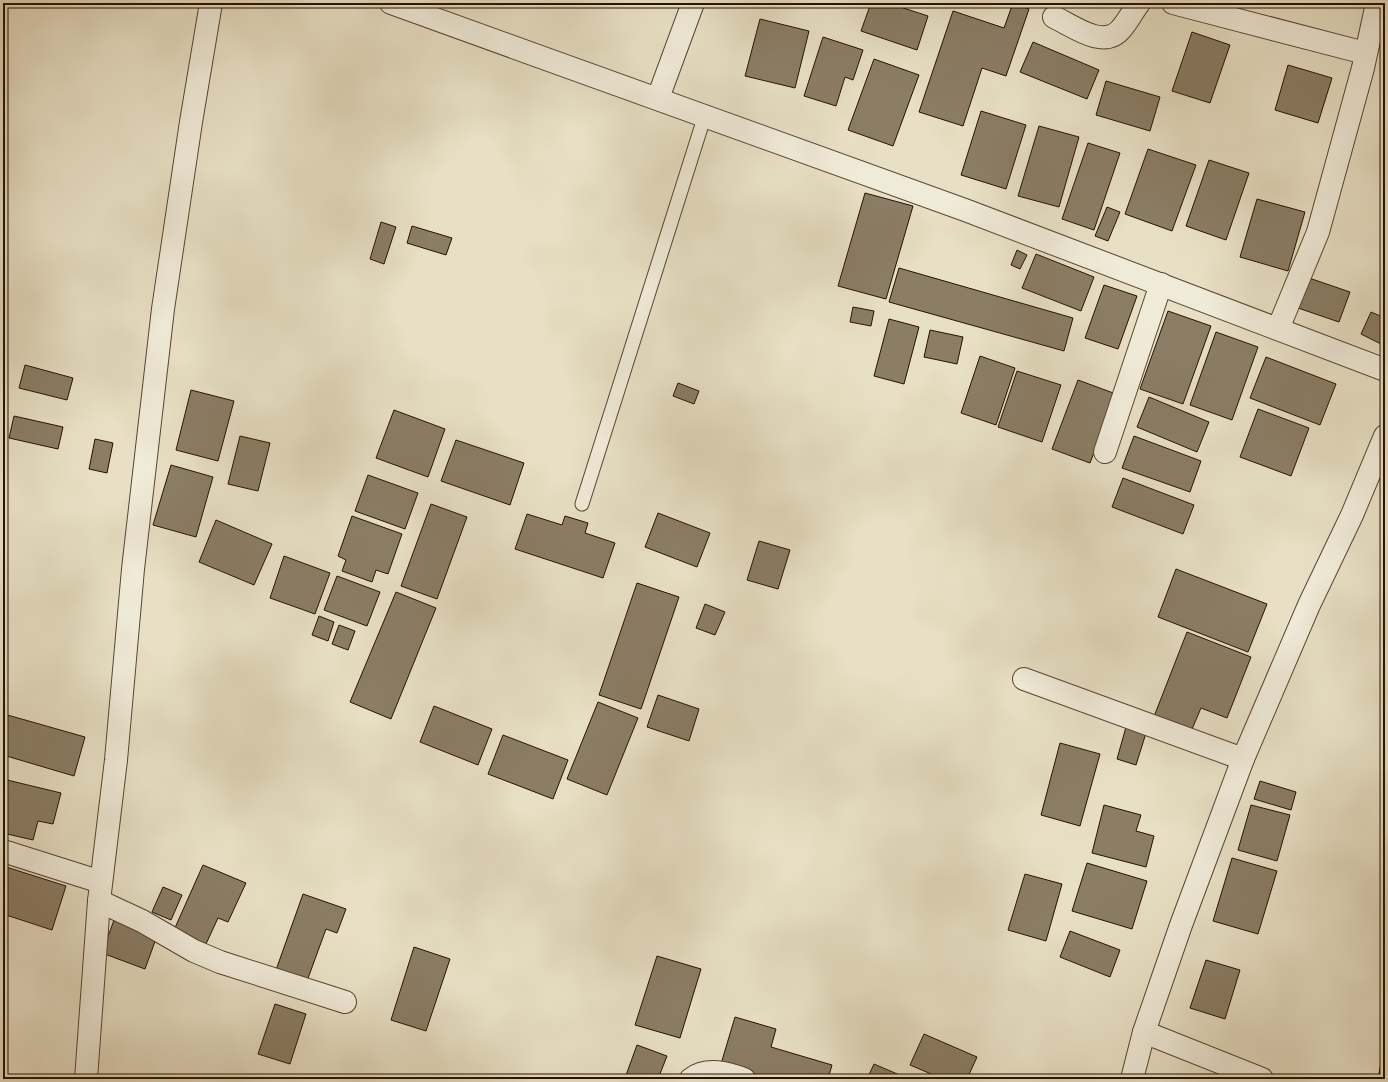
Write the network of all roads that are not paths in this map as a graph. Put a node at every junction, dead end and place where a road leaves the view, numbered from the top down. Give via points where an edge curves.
1 (211, 3) edge
2 (391, 3) edge
3 (693, 3) edge
4 (1139, 3) edge
5 (1173, 3) edge
6 (1377, 3) edge
7 (1054, 17) dead end
8 (1366, 53) junction
9 (658, 98) junction
10 (705, 115) junction
11 (1161, 284) junction
12 (1278, 329) junction
13 (1385, 370) edge
14 (1385, 436) edge
15 (1105, 452) dead end
16 (582, 504) dead end
17 (1024, 679) dead end
18 (1243, 759) junction
19 (3, 851) edge
20 (100, 891) junction
21 (345, 1002) dead end
22 (1144, 1032) junction
23 (1133, 1076) edge
24 (86, 1079) edge
25 (691, 1079) edge
26 (744, 1079) edge
27 (1262, 1079) edge

1 - 20 street via 190,122 163,309
2 - 9 street
3 - 9 street
4 - 7 street via 1121,29 1109,37 1096,37
5 - 8 street
6 - 8 street
8 - 12 street via 1318,232
9 - 10 street
10 - 11 street
10 - 16 lane
11 - 12 street
11 - 15 street
12 - 13 street
14 - 18 street
17 - 18 street
18 - 22 street
19 - 20 street
20 - 21 street via 142,921 194,951 220,962
20 - 24 street
22 - 23 street
22 - 27 street
25 - 26 street via 711,1072

